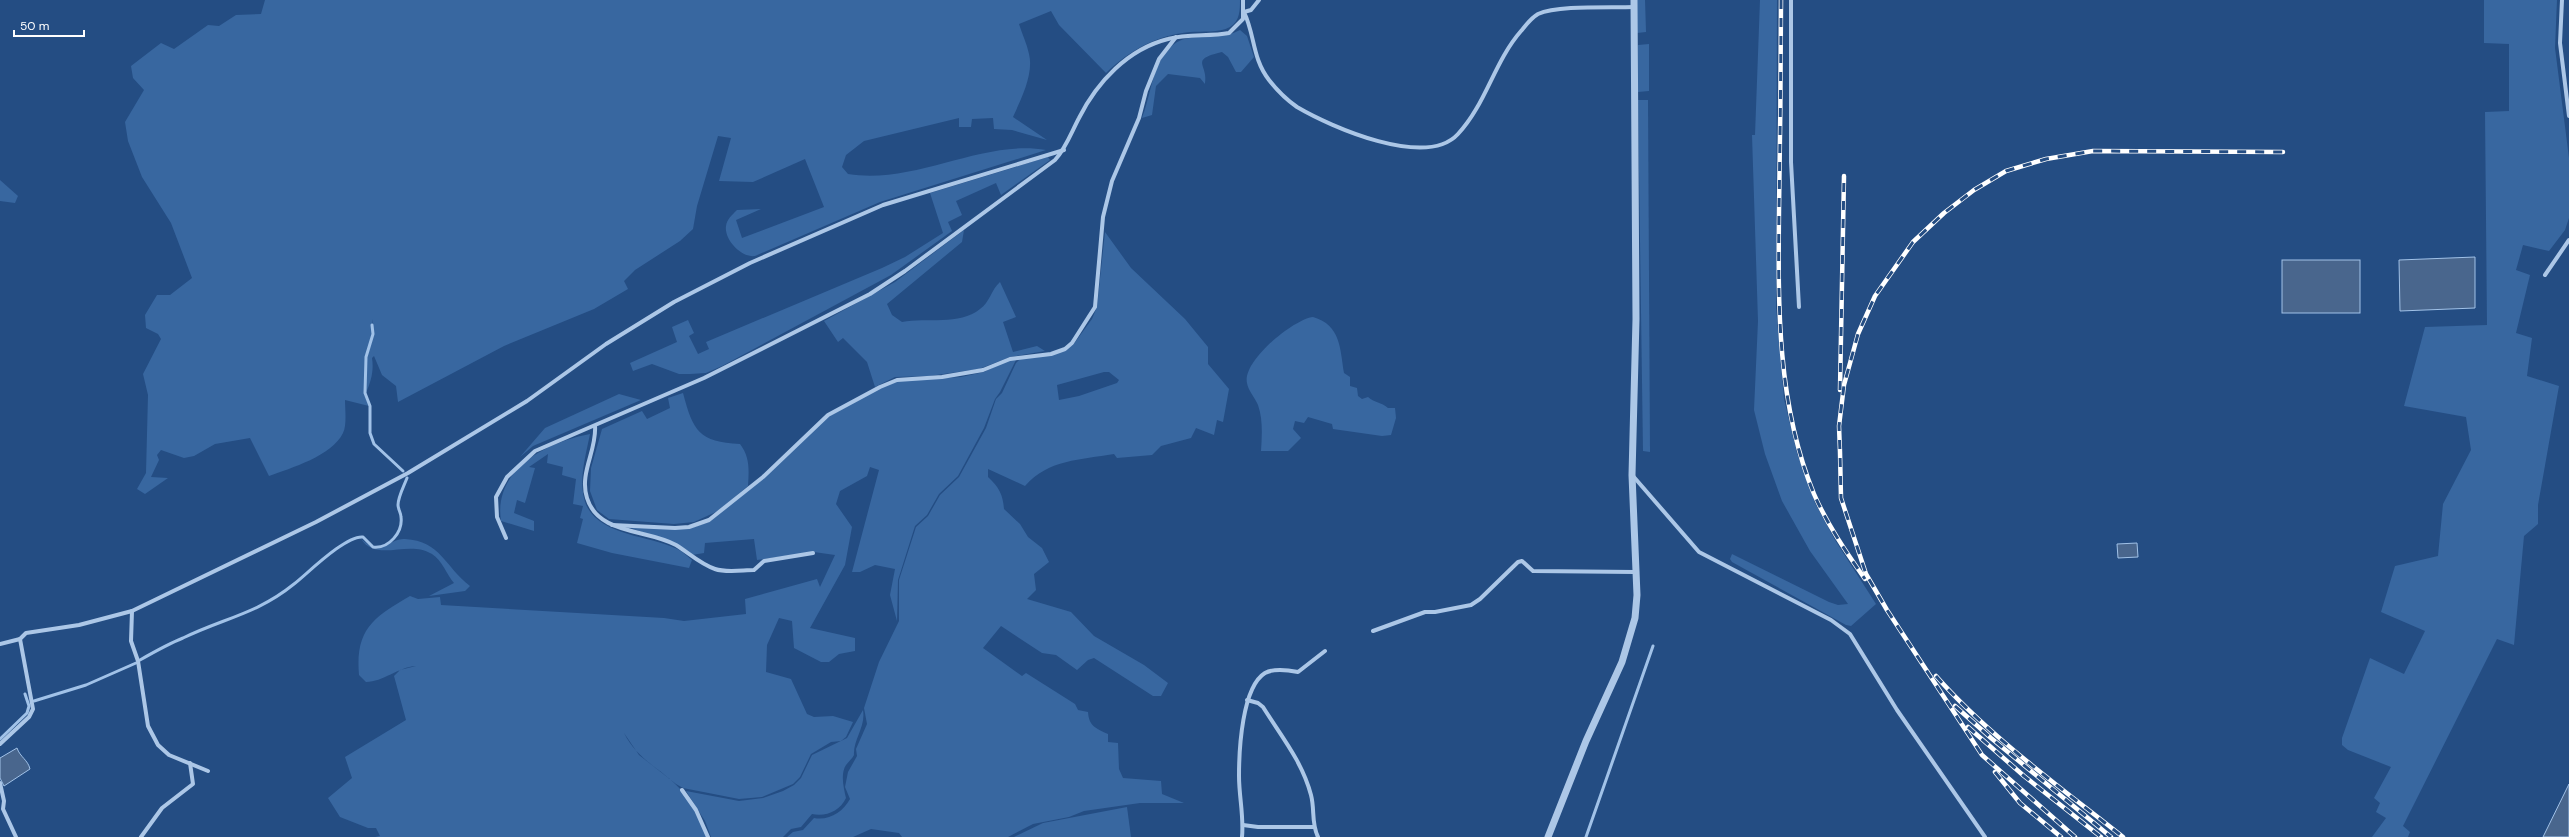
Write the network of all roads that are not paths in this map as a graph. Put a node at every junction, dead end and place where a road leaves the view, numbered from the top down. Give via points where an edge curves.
1 (1243, 0) edge
2 (1259, 0) edge
3 (1791, 0) edge
4 (2562, 0) edge
5 (1634, 3) edge
6 (1244, 12) junction
7 (1176, 37) junction
8 (2569, 116) edge
9 (1064, 150) junction
10 (2569, 240) edge
11 (2545, 275) dead end
12 (1799, 307) dead end
13 (595, 426) junction
14 (1632, 475) junction
15 (612, 525) junction
16 (506, 538) dead end
17 (813, 553) dead end
18 (1635, 572) junction
19 (132, 611) junction
20 (1373, 631) dead end
21 (20, 639) junction
22 (0, 644) edge
23 (1325, 651) dead end
24 (1247, 700) junction
25 (0, 744) edge
26 (190, 763) junction
27 (208, 771) dead end
28 (0, 783) edge
29 (682, 790) dead end
30 (1, 810) edge
31 (1243, 825) junction
32 (1314, 827) junction
33 (16, 837) edge
34 (141, 837) edge
35 (708, 837) edge
36 (1242, 837) edge
37 (1318, 837) edge
38 (1548, 837) edge
39 (1985, 837) edge

1 - 6 street
2 - 6 street via 1251,10
3 - 12 street via 1791,162
4 - 8 street via 2560,43
5 - 6 street via 1558,10 1531,19 1507,47 1478,107 1458,134 1444,144 1421,147 1406,147 1355,135 1297,106 1269,80 1261,67 1256,58
5 - 14 street via 1636,319
6 - 7 street via 1239,25 1229,33
7 - 9 street via 1139,50 1119,64 1079,117
7 - 15 street via 1158,59 1139,118 1110,187 1103,217 1095,307 1090,319 1072,343 1065,349 1051,354 1010,359 983,370 942,377 897,380 880,387 828,414 763,477 709,520 689,527 675,528
9 - 13 street via 1016,191 870,294 704,378
9 - 19 street via 883,205 750,263 648,318 606,344 527,401 408,472 316,522
10 - 11 street
13 - 15 street via 596,436 587,466 586,497 593,512
13 - 16 street via 535,450 507,477 498,492 495,505
14 - 18 street
14 - 39 street via 1699,552 1831,620 1850,634 1897,710
15 - 17 street via 676,545 716,570 754,570 764,561
18 - 20 street via 1533,570 1522,561 1471,605 1425,612
18 - 38 street via 1635,618 1629,642
19 - 21 street via 79,625 26,633
19 - 26 street via 131,641 138,661 148,726 162,750 178,760
21 - 22 street
21 - 25 street via 33,709 30,717
23 - 24 street via 1298,672 1272,670 1265,673 1254,682
24 - 31 street via 1239,776
24 - 32 street via 1263,707 1300,763 1312,796
26 - 27 street
26 - 34 street via 193,784 162,808
28 - 30 street via 4,801
29 - 35 street via 696,810
30 - 33 street
31 - 32 street
31 - 36 street
32 - 37 street

